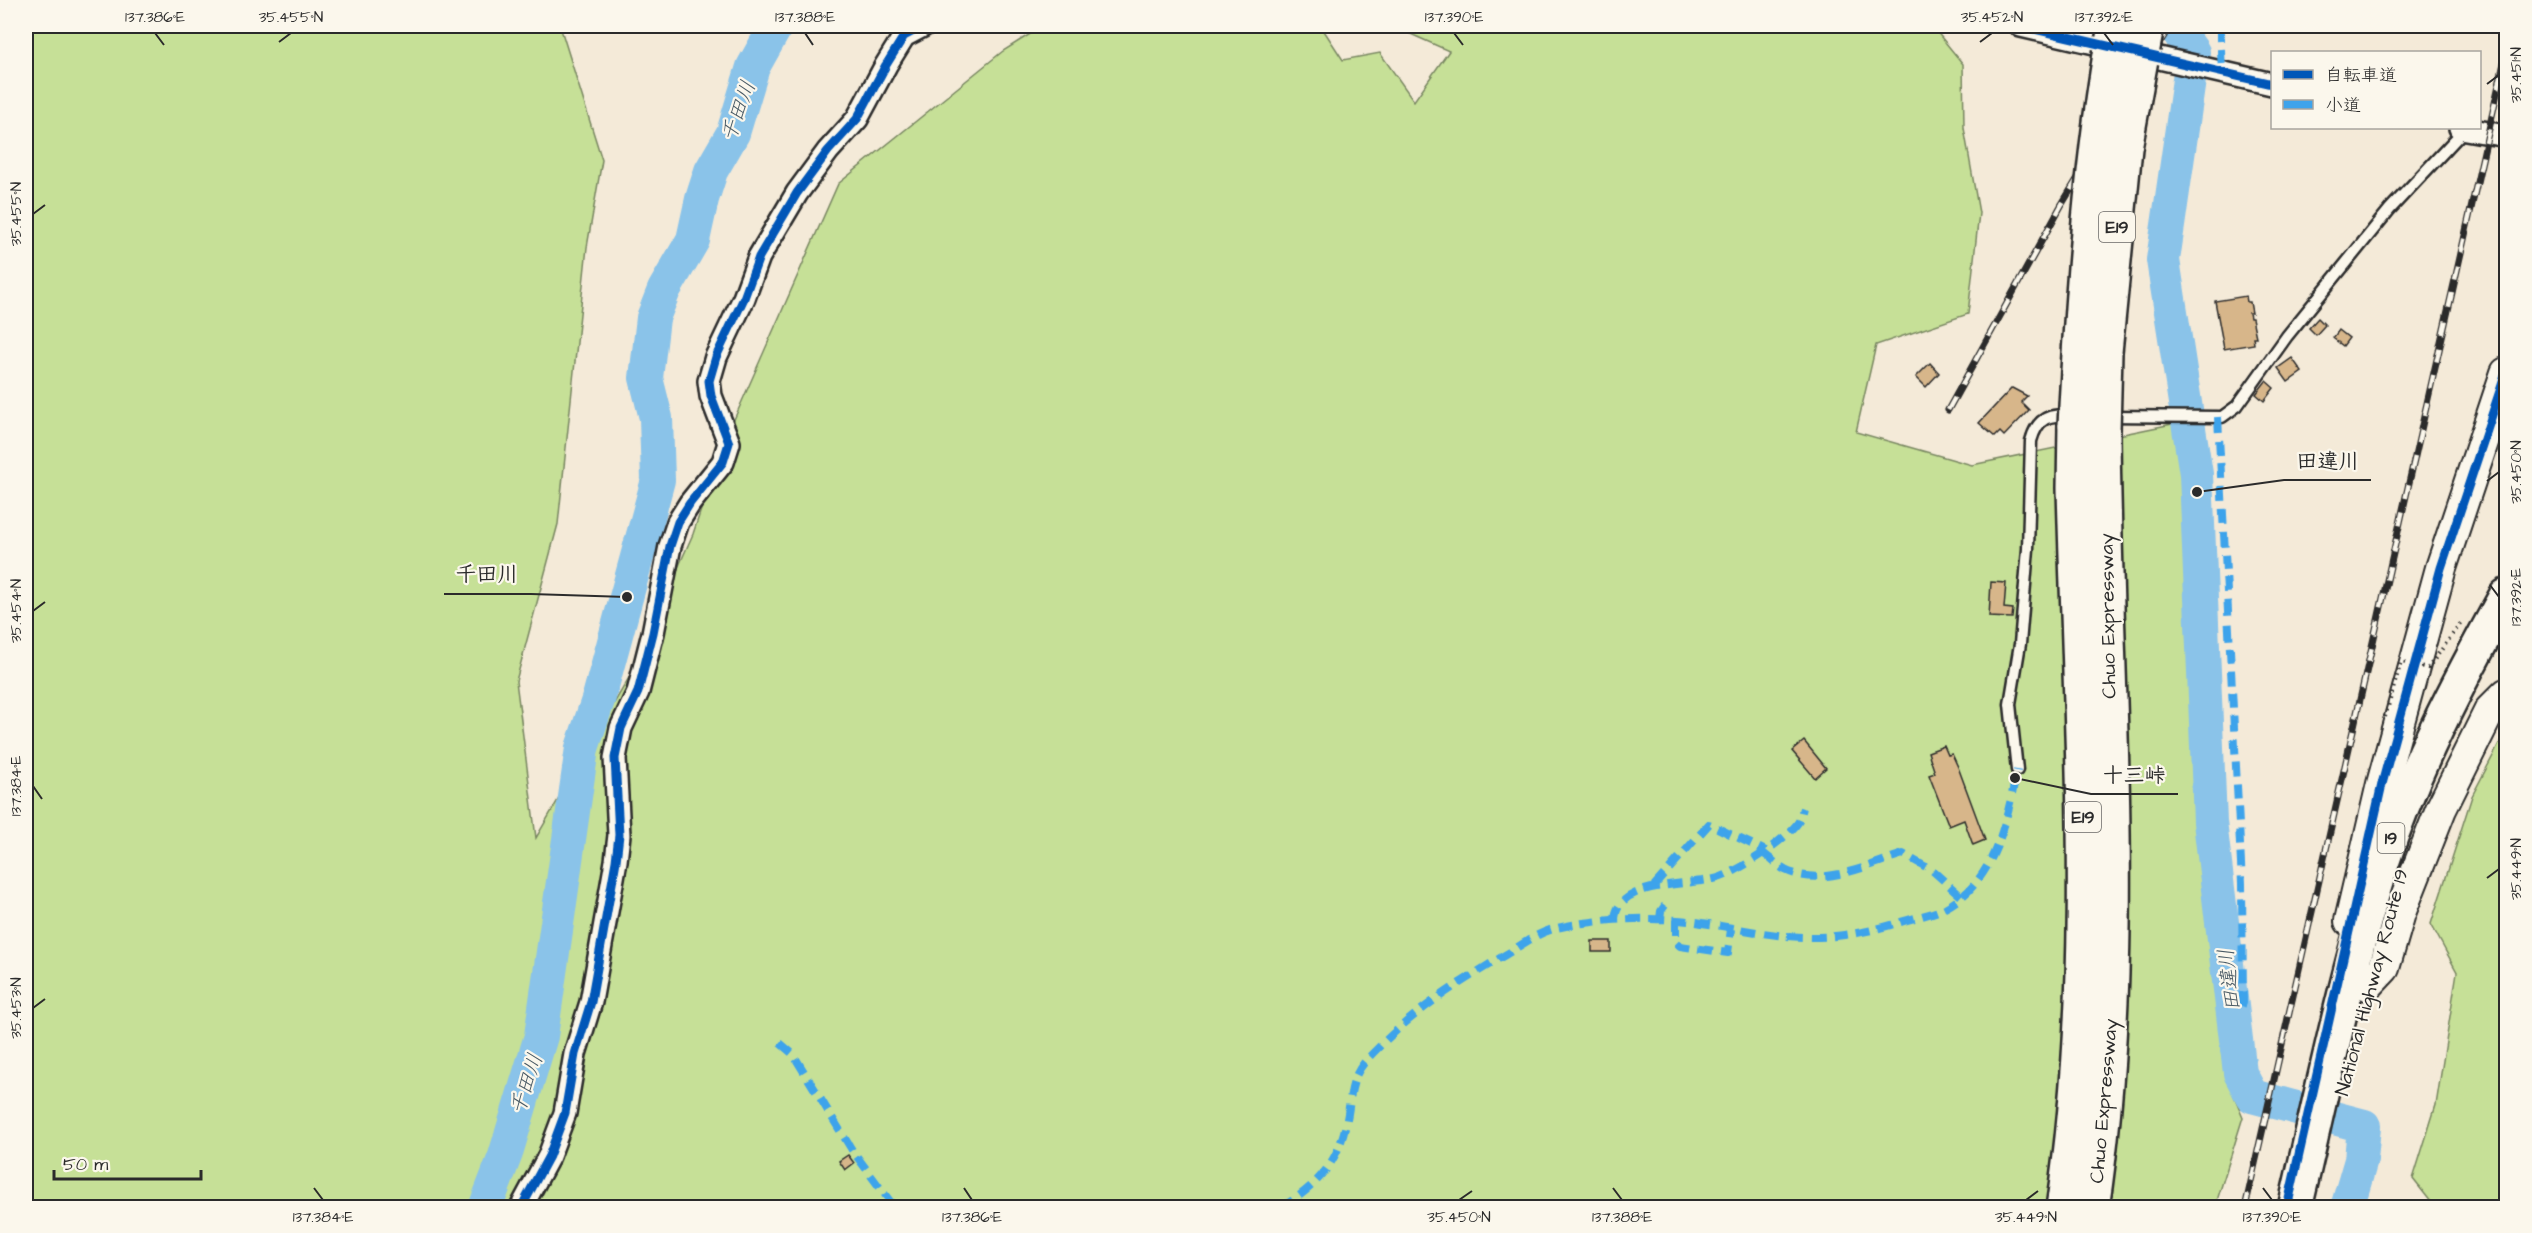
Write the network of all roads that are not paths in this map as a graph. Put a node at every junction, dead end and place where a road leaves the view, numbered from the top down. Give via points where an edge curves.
1 (923, 26) edge
2 (2021, 26) edge
3 (2115, 26) edge
4 (2146, 26) edge
5 (2164, 26) edge
6 (904, 31) edge
7 (2271, 84) edge
8 (2132, 112) junction
9 (2462, 129) edge
10 (2468, 129) edge
11 (2506, 136) edge
12 (2506, 373) edge
13 (2089, 428) junction
14 (2506, 596) edge
15 (2506, 631) edge
16 (2506, 694) edge
17 (2017, 770) dead end
18 (2368, 985) junction
19 (2324, 1098) junction
20 (2316, 1133) junction
21 (520, 1208) edge
22 (2063, 1208) edge
23 (2092, 1208) edge
24 (2293, 1208) edge
25 (2313, 1208) edge

1 - 6 street
2 - 7 street
3 - 13 highway, Chuo Expressway / E19, bridge via 2090,199
4 - 8 highway, Chuo Expressway / E19, bridge
5 - 8 highway via 2151,97
6 - 21 street via 857,119 797,193 764,248 716,357 709,381 711,396 729,443 723,462 678,522 670,546 638,692 621,728 615,758 617,852 591,1002 575,1054 565,1113 549,1156
8 - 13 highway, Chuo Expressway / E19, bridge via 2105,352
9 - 17 lane via 2390,208 2237,406 2222,417 2052,416 2034,429 2020,644 2010,704
10 - 11 street
12 - 19 street via 2441,568 2382,784
13 - 22 highway, Chuo Expressway / E19 via 2074,488 2084,959 2079,1070
13 - 23 highway, Chuo Expressway / E19 via 2108,656 2114,820 2112,990 2106,1091
14 - 19 highway, National Highway Route 19 / 19 via 2418,769 2382,862 2354,959
15 - 18 highway, National Highway Route 19 / 19 via 2470,696 2407,852
16 - 18 street via 2490,710 2441,809 2400,913 2384,968
18 - 19 highway, National Highway Route 19 / 19
19 - 20 highway, National Highway Route 19 / 19
20 - 24 highway, National Highway Route 19 / 19
20 - 25 highway, National Highway Route 19 / 19

